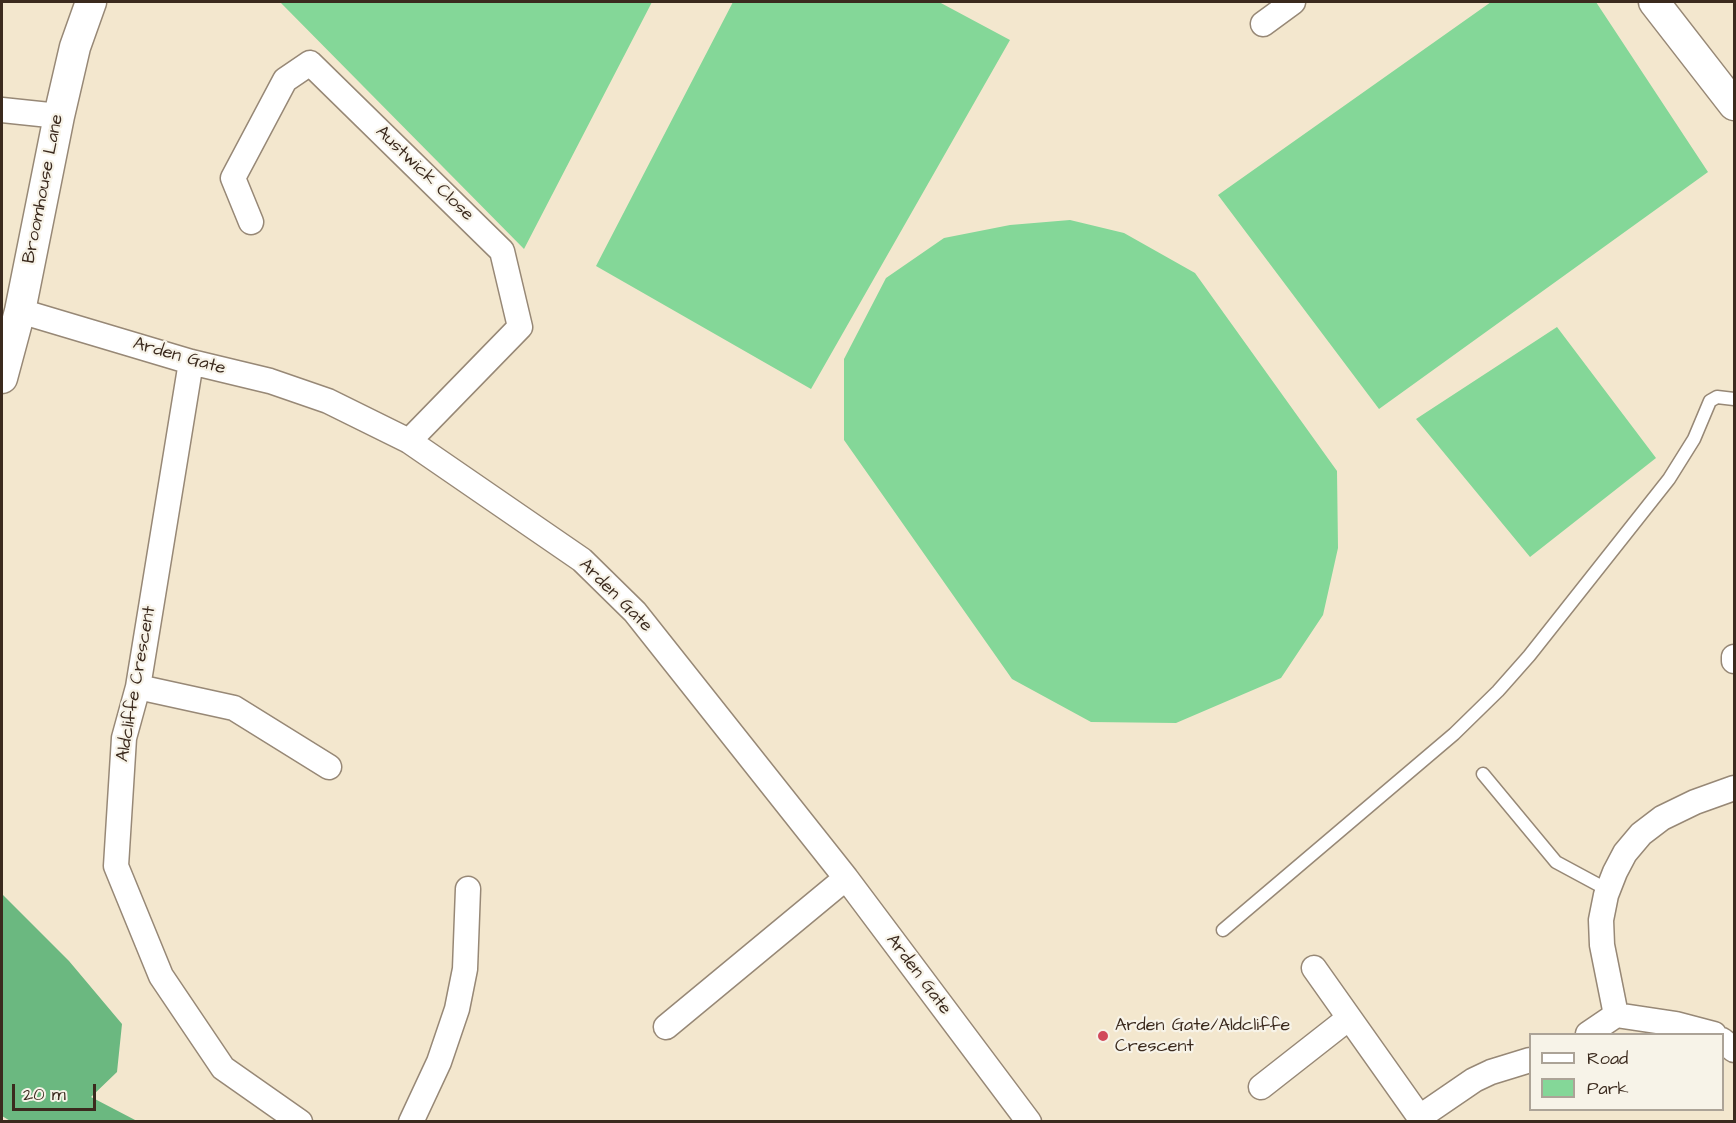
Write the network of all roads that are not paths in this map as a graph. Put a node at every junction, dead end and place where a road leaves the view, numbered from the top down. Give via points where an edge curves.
1 (91, 2) edge
2 (1293, 2) edge
3 (1654, 2) edge
4 (1263, 24) dead end
5 (1734, 105) edge
6 (2, 110) edge
7 (59, 116) junction
8 (251, 222) dead end
9 (20, 311) junction
10 (191, 362) junction
11 (2, 378) edge
12 (1734, 399) edge
13 (409, 441) junction
14 (138, 687) junction
15 (329, 767) dead end
16 (1483, 774) dead end
17 (1734, 788) edge
18 (846, 878) junction
19 (468, 889) dead end
20 (1608, 890) junction
21 (1223, 930) dead end
22 (1314, 968) dead end
23 (1616, 1015) junction
24 (1349, 1018) junction
25 (666, 1027) dead end
26 (1591, 1033) edge
27 (1707, 1033) edge
28 (1529, 1060) edge
29 (1261, 1087) dead end
30 (1020, 1119) edge
31 (1421, 1119) edge
32 (300, 1122) edge
33 (411, 1122) edge

1 - 7 street, Broomhouse Lane
2 - 4 street
3 - 5 street
6 - 7 street
7 - 9 street, Broomhouse Lane
8 - 13 street, Austwick Close via 233,178 285,80 310,63 502,251 520,327
9 - 10 street, Arden Gate
9 - 11 street, Broomhouse Lane
10 - 13 street, Arden Gate via 270,381 328,401
10 - 14 street, Aldcliffe Crescent
12 - 21 lane via 1718,397 1710,401 1694,440 1669,479 1498,691 1454,735
13 - 18 street, Arden Gate via 582,560 606,583 635,612
14 - 15 street via 234,708
14 - 32 street, Aldcliffe Crescent via 124,738 116,866 161,975 223,1068
16 - 20 lane via 1556,862
17 - 20 street via 1662,818 1641,834 1625,853
18 - 25 street
18 - 30 street, Arden Gate
19 - 33 street via 465,969 457,1009 439,1062
20 - 23 street via 1601,920 1602,945
22 - 24 street
23 - 26 street
23 - 27 street
24 - 29 street
24 - 31 street
28 - 31 street via 1474,1080

